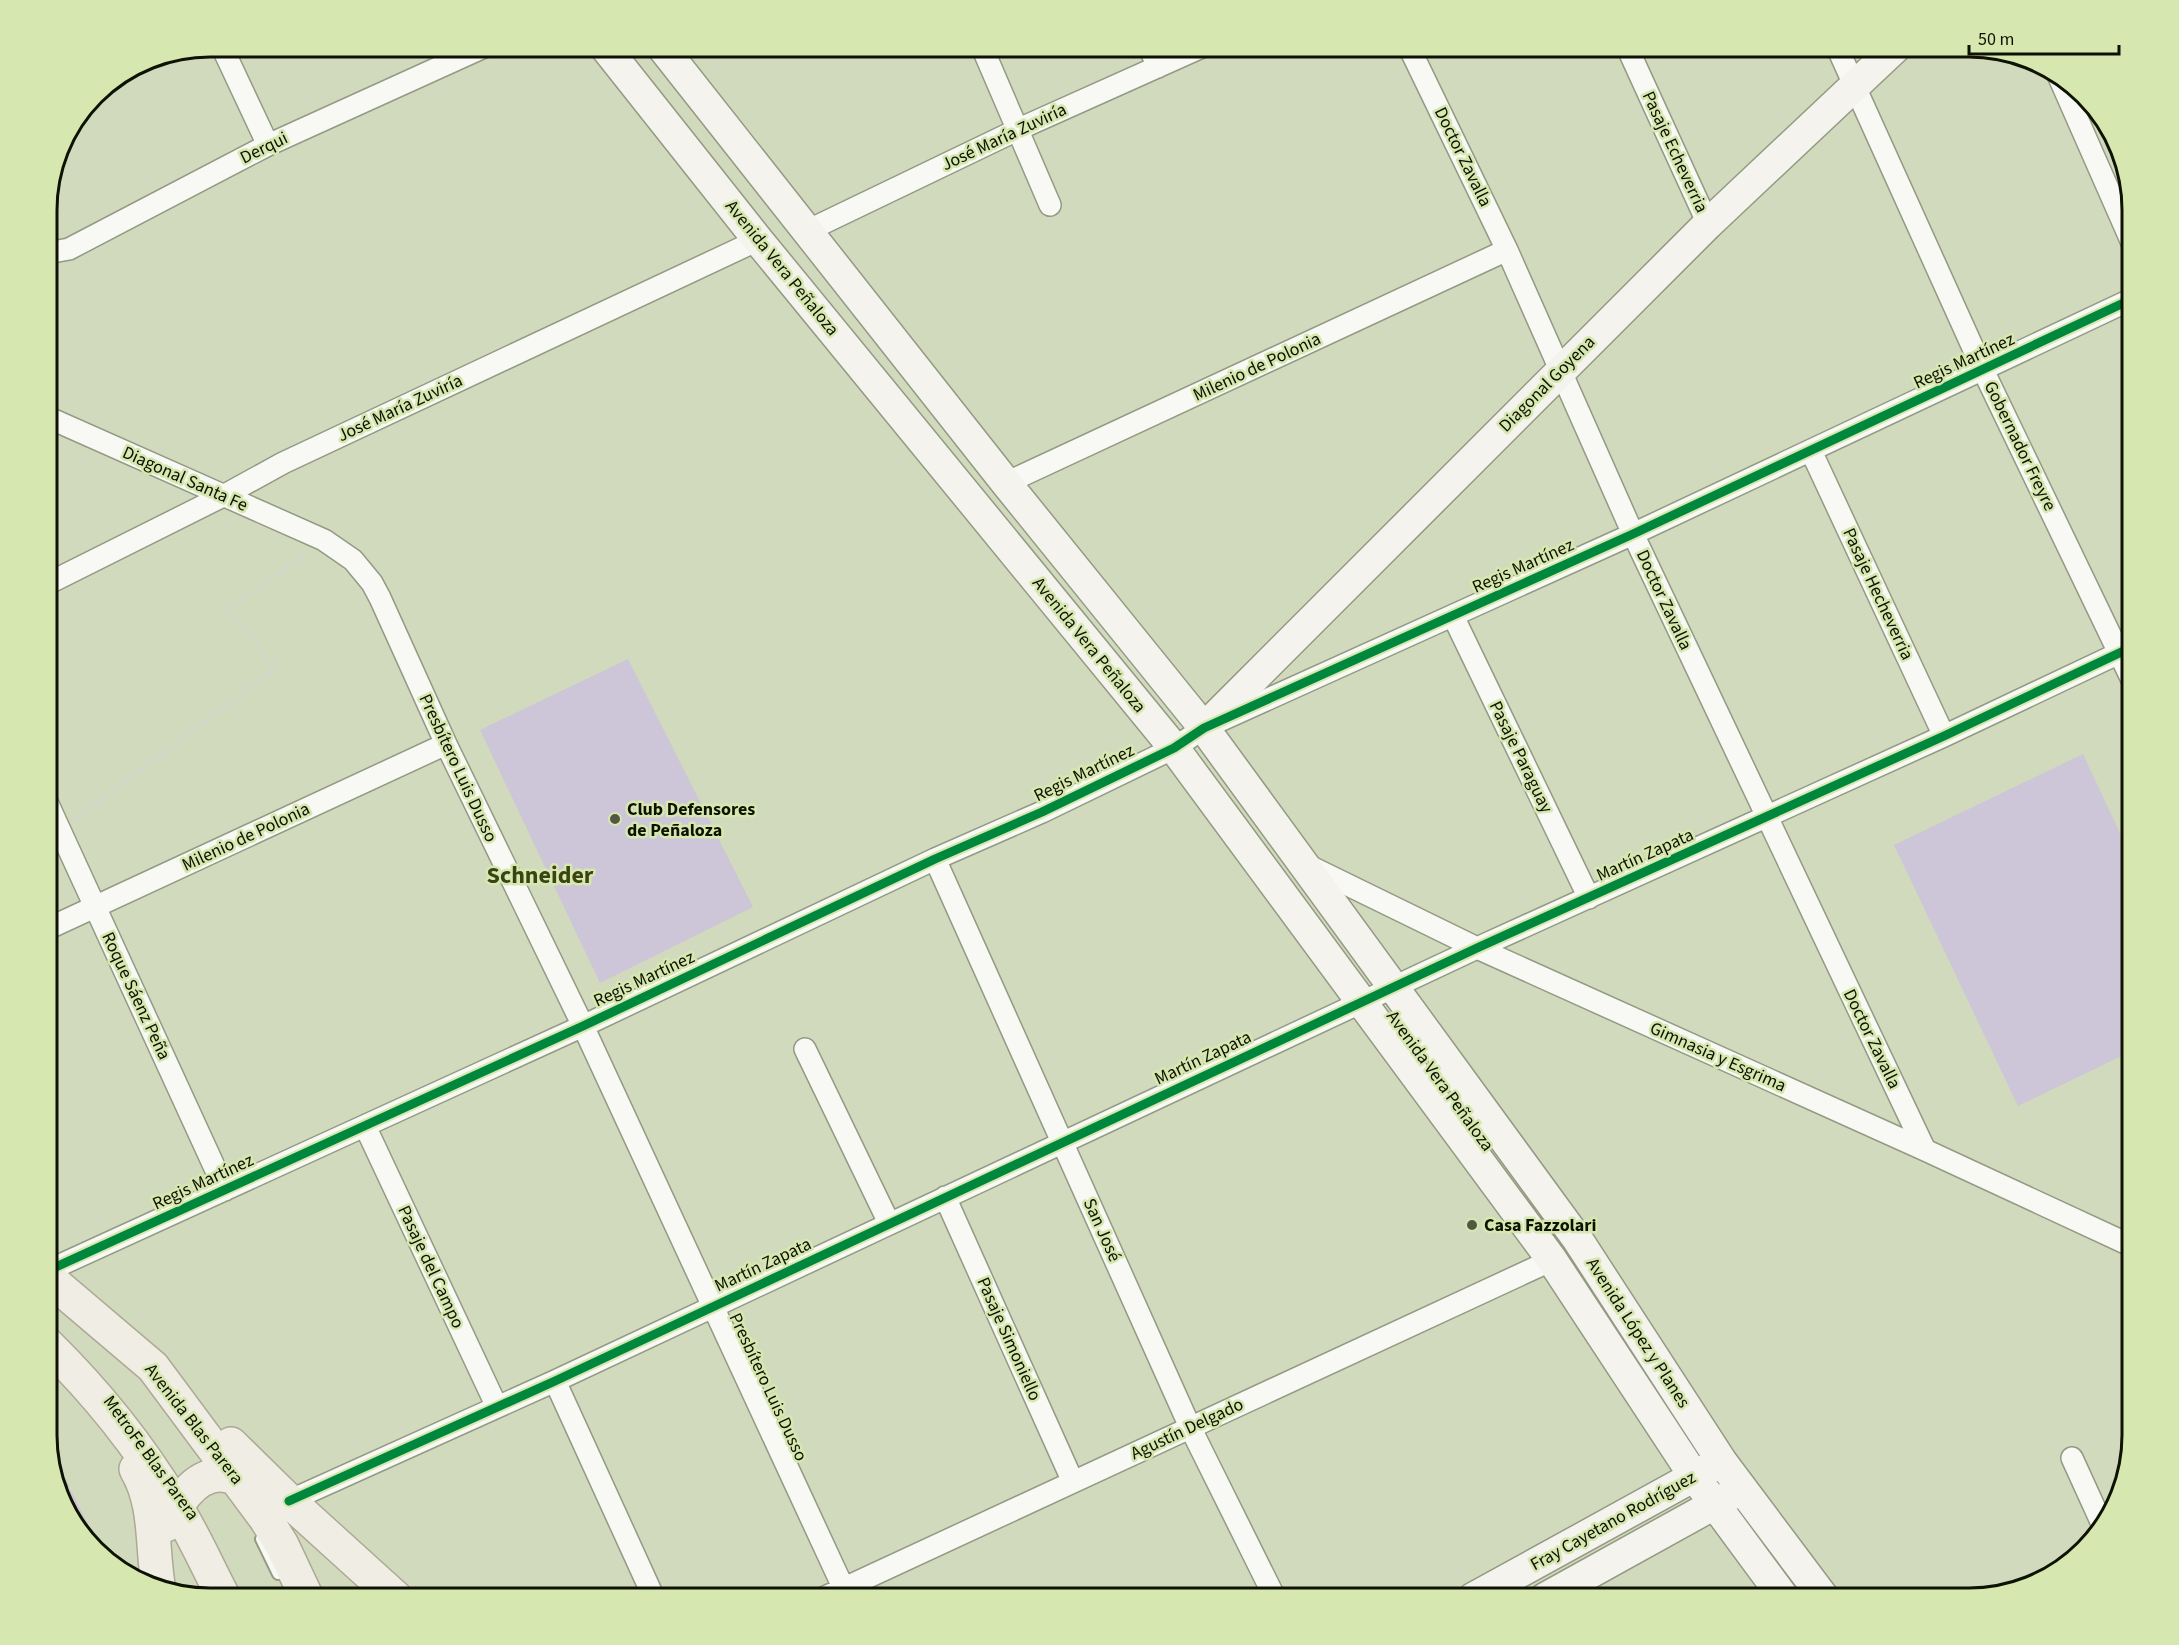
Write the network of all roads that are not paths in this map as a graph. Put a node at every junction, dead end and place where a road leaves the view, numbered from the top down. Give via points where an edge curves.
1 (227, 57) edge
2 (460, 57) edge
3 (614, 57) edge
4 (671, 57) edge
5 (987, 57) edge
6 (1154, 57) edge
7 (1179, 57) edge
8 (1414, 57) edge
9 (1632, 57) edge
10 (1842, 57) edge
11 (1884, 57) edge
12 (1158, 67) junction
13 (1854, 84) junction
14 (2066, 92) edge
15 (1019, 129) junction
16 (268, 145) junction
17 (1050, 205) dead end
18 (2122, 218) edge
19 (1708, 224) junction
20 (807, 231) junction
21 (758, 240) junction
22 (1507, 250) junction
23 (57, 251) edge
24 (2122, 304) edge
25 (1983, 370) junction
26 (1560, 371) junction
27 (57, 421) edge
28 (1811, 451) junction
29 (1006, 483) junction
30 (223, 496) junction
31 (1633, 534) junction
32 (324, 540) joint
33 (57, 579) edge
34 (1453, 616) junction
35 (2122, 642) edge
36 (2122, 652) edge
37 (1204, 728) junction
38 (1944, 736) junction
39 (446, 744) junction
40 (1174, 748) junction
41 (1766, 818) junction
42 (57, 824) edge
43 (935, 859) junction
44 (1305, 864) junction
45 (1589, 898) junction
46 (95, 907) junction
47 (57, 924) edge
48 (1477, 948) junction
49 (1394, 987) junction
50 (1361, 1002) junction
51 (583, 1026) junction
52 (805, 1049) dead end
53 (365, 1126) junction
54 (1062, 1142) junction
55 (1925, 1150) junction
56 (225, 1190) junction
57 (945, 1197) junction
58 (889, 1223) junction
59 (2122, 1241) edge
60 (1552, 1260) junction
61 (57, 1266) edge
62 (57, 1285) edge
63 (713, 1307) junction
64 (57, 1341) edge
65 (57, 1355) edge
66 (153, 1367) junction
67 (555, 1381) junction
68 (86, 1386) junction
69 (164, 1402) dead end
70 (497, 1407) junction
71 (1190, 1427) junction
72 (2072, 1458) dead end
73 (1722, 1462) junction
74 (221, 1474) junction
75 (1694, 1476) junction
76 (1073, 1482) junction
77 (1741, 1490) junction
78 (289, 1501) junction
79 (179, 1502) junction
80 (1714, 1504) junction
81 (2098, 1516) edge
82 (201, 1527) dead end
83 (254, 1528) dead end
84 (155, 1552) junction
85 (358, 1562) junction
86 (158, 1579) edge
87 (219, 1588) edge
88 (293, 1588) edge
89 (294, 1588) edge
90 (373, 1588) edge
91 (385, 1588) edge
92 (649, 1588) edge
93 (842, 1588) edge
94 (857, 1588) edge
95 (1270, 1588) edge
96 (1493, 1588) edge
97 (1565, 1588) edge
98 (1776, 1588) edge
99 (1816, 1588) edge

1 - 16 street
2 - 16 street, Derqui
3 - 21 main road, Avenida Vera Peñaloza
4 - 20 main road, Avenida Vera Peñaloza
5 - 15 street
6 - 12 street
7 - 12 street, José María Zuviría
8 - 22 street, Doctor Zavalla
9 - 19 street, Pasaje Echeverria
10 - 13 street, Gobernador Freyre
11 - 13 main road, Diagonal Goyena
12 - 15 street, José María Zuviría
13 - 19 main road, Diagonal Goyena
13 - 25 street, Gobernador Freyre
14 - 18 street
15 - 17 street
15 - 20 street, José María Zuviría
16 - 23 street, Derqui via 69,249
19 - 26 main road, Diagonal Goyena
20 - 29 main road, Avenida Vera Peñaloza
21 - 30 street, José María Zuviría via 283,463
21 - 40 main road, Avenida Vera Peñaloza
22 - 26 street, Doctor Zavalla
22 - 29 street, Milenio de Polonia
24 - 25 street, Regis Martínez
25 - 28 street, Regis Martínez
25 - 35 street, Gobernador Freyre
26 - 31 street, Doctor Zavalla
26 - 37 main road, Diagonal Goyena
27 - 30 street, Diagonal Santa Fe
28 - 31 street, Regis Martínez
28 - 38 street, Pasaje Hecheverria
29 - 37 main road, Avenida Vera Peñaloza
30 - 32 street, Diagonal Santa Fe
30 - 33 street, José María Zuviría
31 - 34 street, Regis Martínez
31 - 41 street, Doctor Zavalla
32 - 39 street, Presbítero Luis Dusso via 353,560 372,583
34 - 37 street, Regis Martínez
34 - 45 street, Pasaje Paraguay
36 - 38 street, Martín Zapata
37 - 40 street, Regis Martínez
37 - 44 main road, Avenida Vera Peñaloza
38 - 41 street, Martín Zapata
39 - 46 street, Milenio de Polonia
39 - 51 street, Presbítero Luis Dusso
40 - 43 street, Regis Martínez
40 - 50 main road, Avenida Vera Peñaloza
41 - 45 street, Martín Zapata
41 - 55 street, Doctor Zavalla
42 - 46 street, Roque Sáenz Peña
43 - 51 street, Regis Martínez
43 - 54 street, San José
44 - 48 street, Gimnasia y Esgrima
44 - 49 main road, Avenida López y Planes
45 - 48 street, Martín Zapata
46 - 47 street, Milenio de Polonia
46 - 56 street, Roque Sáenz Peña
48 - 49 street, Martín Zapata
48 - 55 street, Gimnasia y Esgrima
49 - 50 street, Martín Zapata
49 - 73 main road, Avenida López y Planes via 1578,1240
50 - 54 street, Martín Zapata
50 - 60 main road, Avenida Vera Peñaloza
51 - 53 street, Regis Martínez
51 - 63 street, Presbítero Luis Dusso
52 - 58 street
53 - 56 street, Regis Martínez
53 - 70 street, Pasaje del Campo
54 - 57 street, Martín Zapata
54 - 71 street, San José
55 - 59 street, Gimnasia y Esgrima
56 - 61 street, Regis Martínez
57 - 58 street, Martín Zapata
57 - 76 street, Pasaje Simoniello
58 - 63 street, Martín Zapata
60 - 71 street, Agustín Delgado
60 - 75 main road, Avenida López y Planes
62 - 66 main road, Avenida Blas Parera
63 - 67 street, Martín Zapata
63 - 93 street, Presbítero Luis Dusso
64 - 79 lane, MetroFe Blas Parera via 109,1398
65 - 68 main road
66 - 74 main road, Avenida Blas Parera
66 - 78 main road
67 - 70 street, Martín Zapata
67 - 92 street
68 - 79 main road
68 - 84 main road via 139,1474 150,1500
69 - 74 lane
70 - 78 street, Martín Zapata
71 - 76 street, Agustín Delgado
71 - 95 street, San José
72 - 81 street
73 - 75 main road, Fray Cayetano Rodríguez
73 - 77 main road, Avenida López y Planes
74 - 78 main road via 261,1486
74 - 79 main road via 206,1479
74 - 89 main road, Avenida Blas Parera via 282,1545
75 - 80 main road, Avenida López y Planes
75 - 96 main road, Fray Cayetano Rodríguez
76 - 94 street, Agustín Delgado
77 - 80 main road, Fray Cayetano Rodríguez
77 - 99 main road, Avenida López y Planes
78 - 85 main road
79 - 82 lane, MetroFe Blas Parera
79 - 84 main road
79 - 87 main road
80 - 97 main road, Fray Cayetano Rodríguez
80 - 98 main road, Avenida López y Planes
83 - 88 lane
84 - 86 main road
85 - 90 main road
85 - 91 main road

